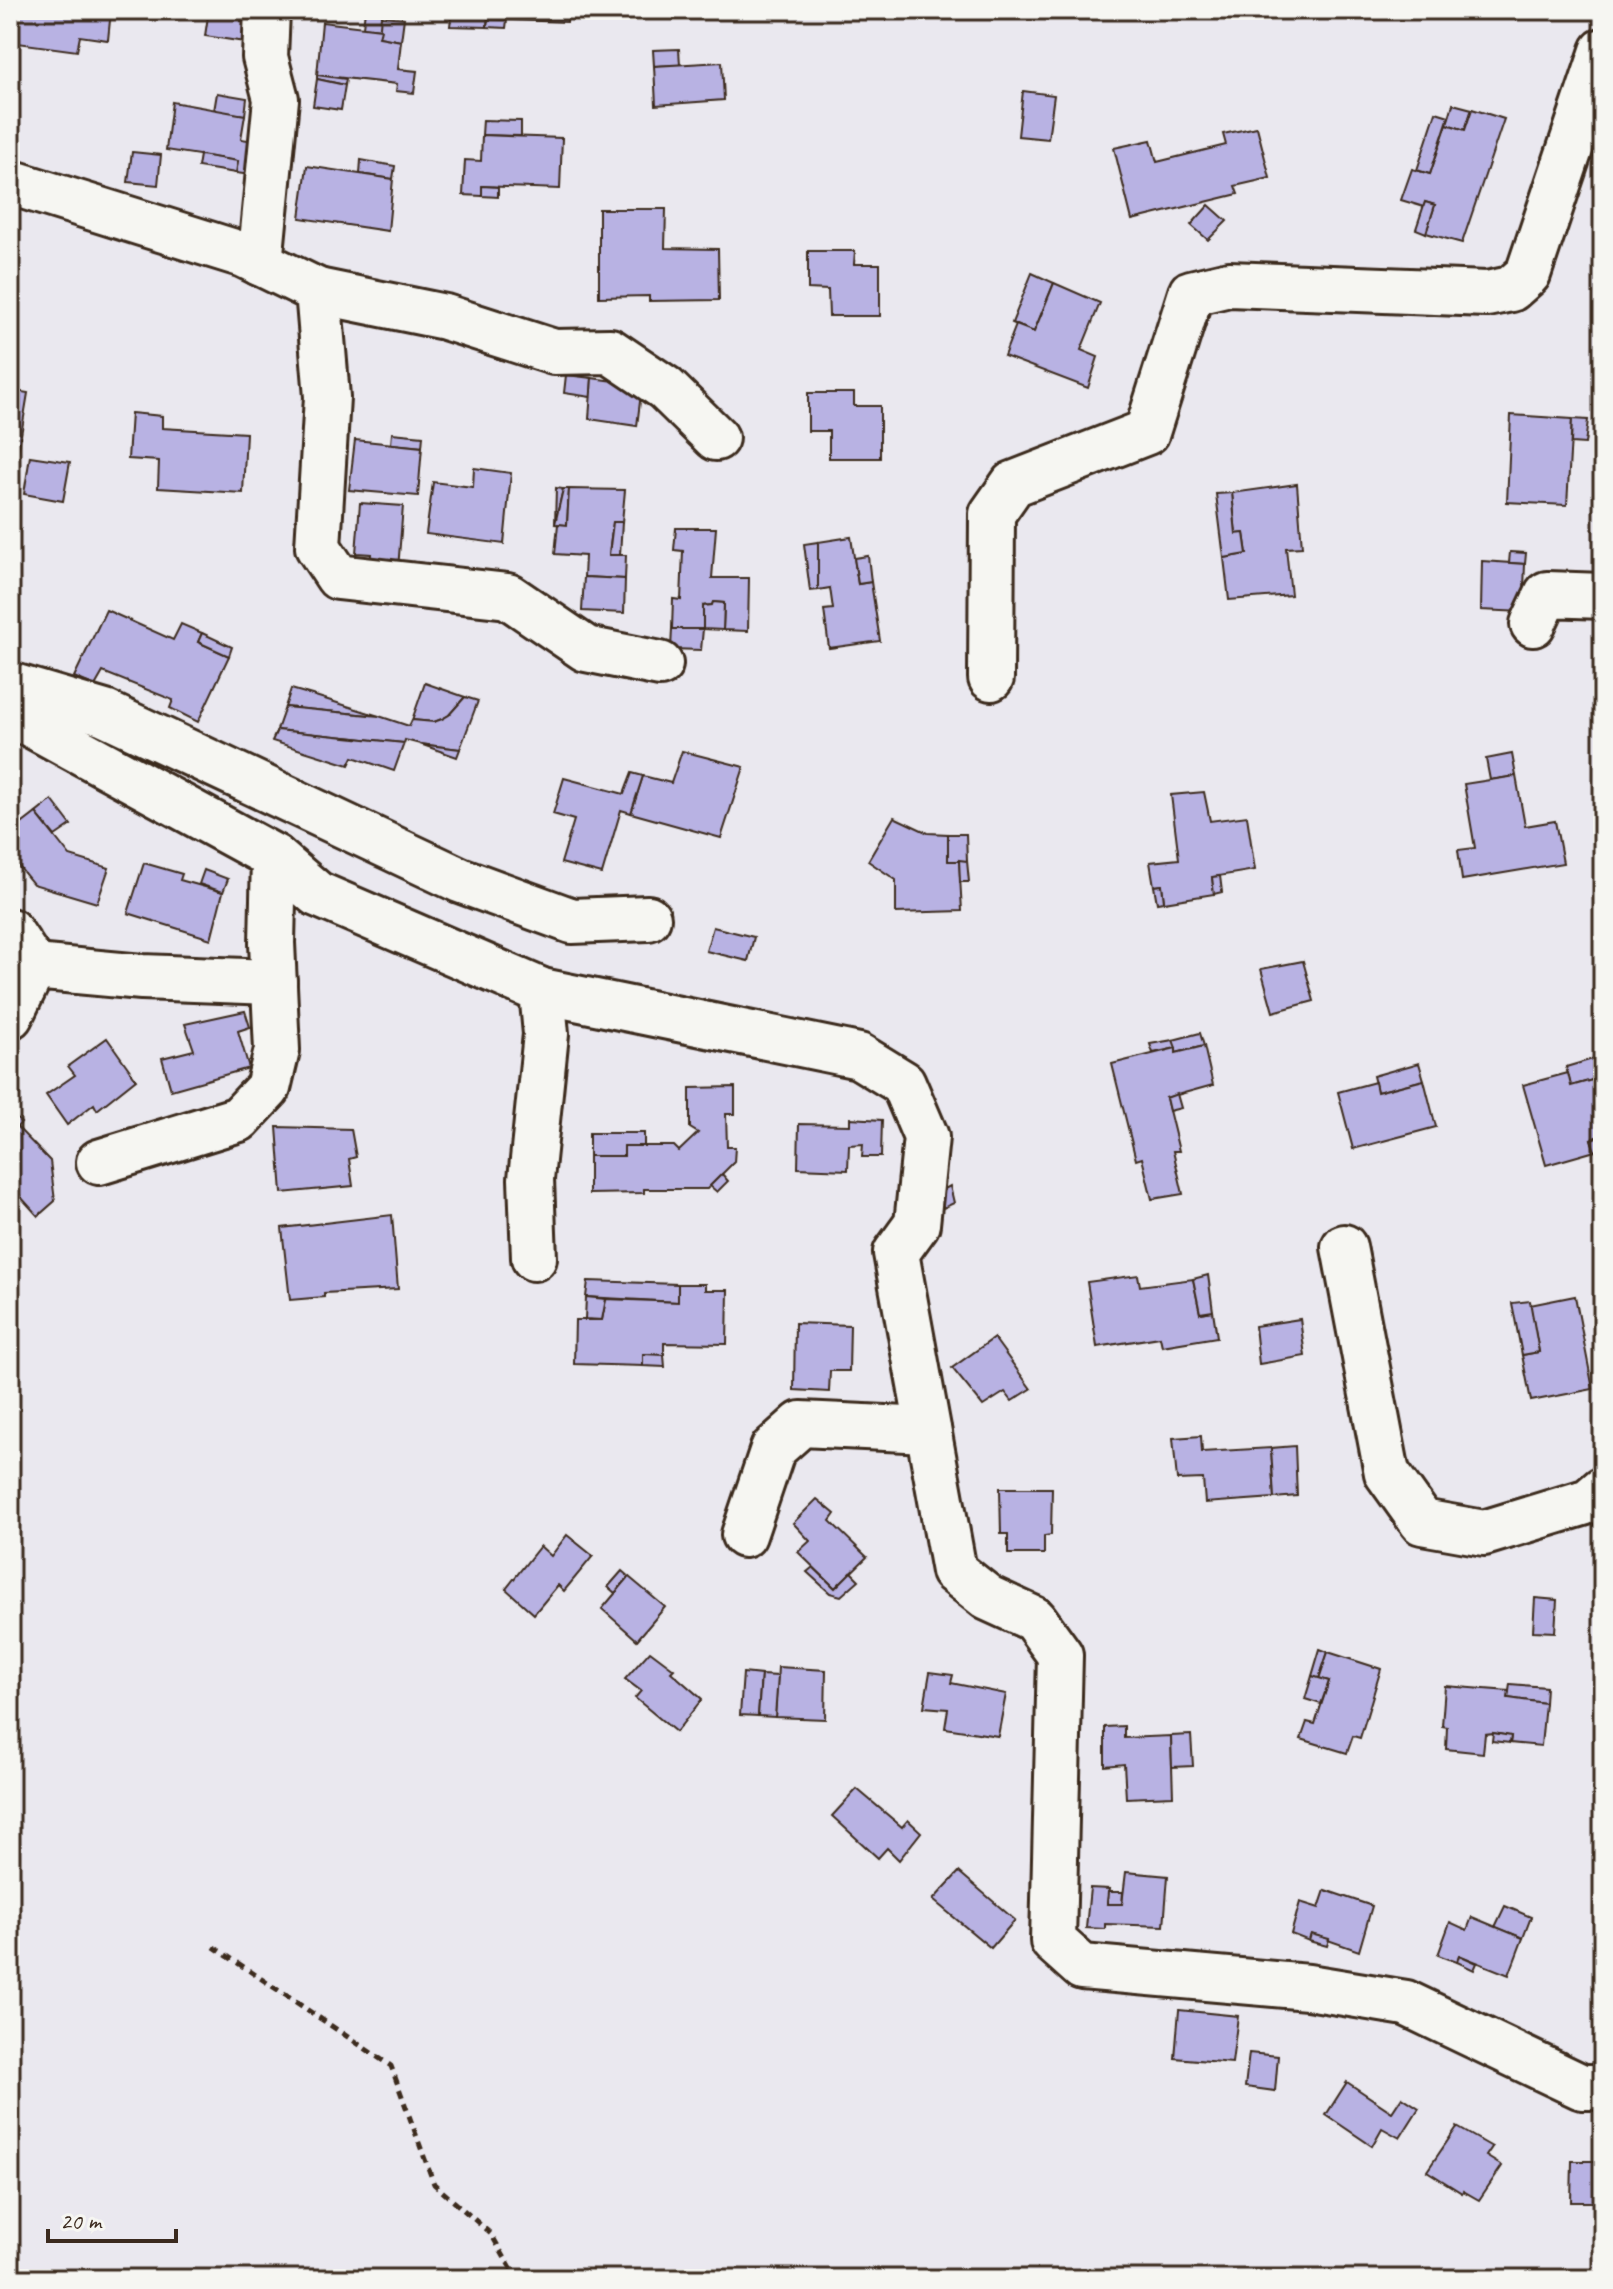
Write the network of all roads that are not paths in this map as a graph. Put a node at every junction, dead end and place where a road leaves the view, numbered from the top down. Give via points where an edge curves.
1 (267, 11) edge
2 (1603, 51) edge
3 (10, 182) edge
4 (260, 263) junction
5 (318, 291) junction
6 (716, 438) dead end
7 (1603, 596) edge
8 (1533, 624) dead end
9 (660, 664) dead end
10 (991, 678) dead end
11 (10, 685) edge
12 (10, 718) edge
13 (274, 857) junction
14 (648, 918) dead end
15 (10, 931) edge
16 (34, 967) junction
17 (274, 982) junction
18 (542, 991) junction
19 (10, 1016) edge
20 (99, 1162) dead end
21 (1344, 1247) dead end
22 (534, 1258) dead end
23 (928, 1430) junction
24 (1603, 1489) edge
25 (744, 1535) dead end
26 (1603, 2087) edge

1 - 4 street via 265,57 276,99
2 - 10 street via 1528,274 1511,289 1487,294 1229,284 1191,293 1147,432 1013,484 992,514
3 - 4 street
4 - 5 street
5 - 6 street via 445,317 554,352 610,351 665,388
5 - 9 street via 327,397 318,547 338,577 508,596 586,649
7 - 8 street via 1547,594
11 - 14 street via 105,713 460,880 572,921
12 - 13 street via 30,724
13 - 17 street
13 - 18 street via 317,894
15 - 16 street
16 - 17 street
16 - 19 street
17 - 20 street via 277,1050 268,1088 239,1119
18 - 22 street via 546,1034 531,1179
18 - 23 street via 859,1056 903,1083 926,1137 917,1224 896,1253
21 - 24 street via 1387,1473 1422,1522 1484,1533 1589,1501
23 - 25 street via 801,1424 773,1449
23 - 26 street via 954,1571 988,1598 1034,1619 1060,1655 1053,1941 1082,1967 1308,1987 1406,2003 1582,2087

